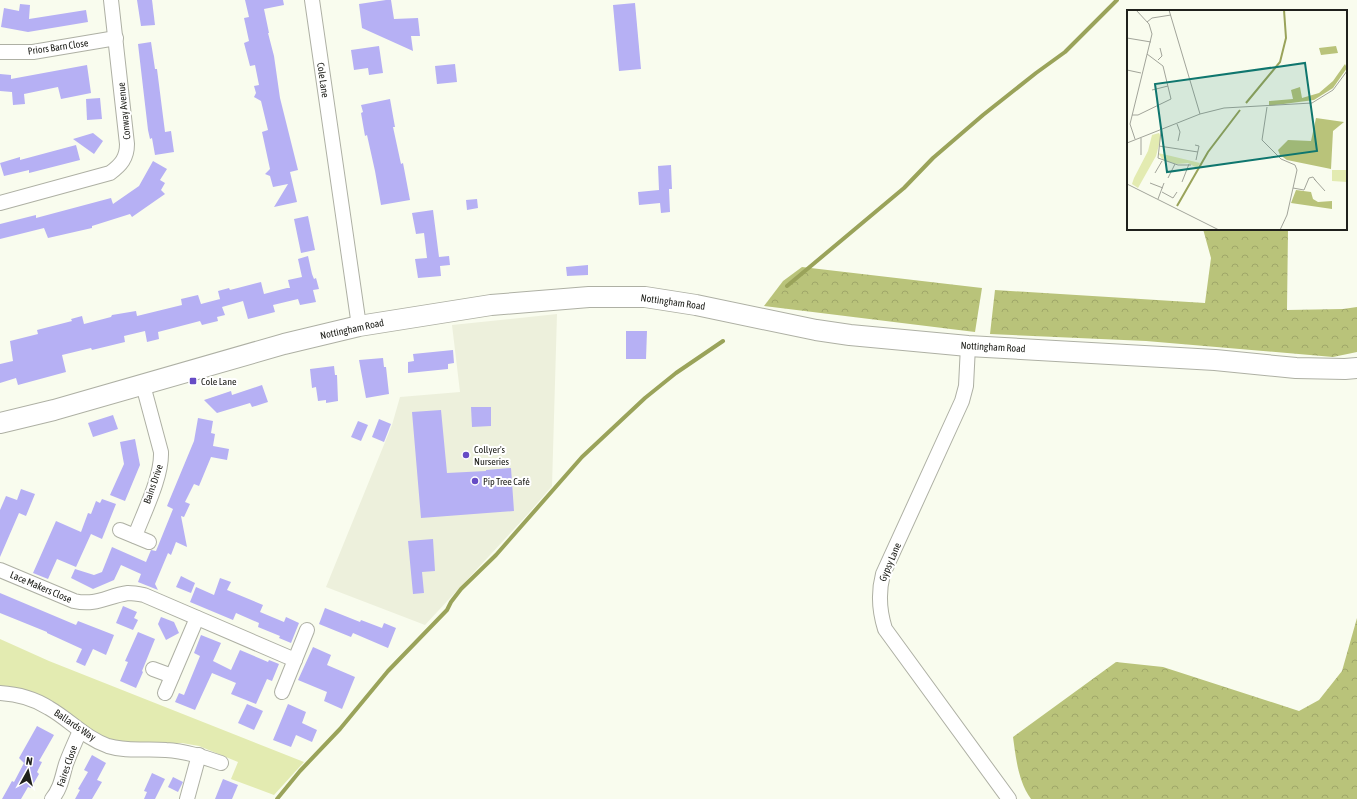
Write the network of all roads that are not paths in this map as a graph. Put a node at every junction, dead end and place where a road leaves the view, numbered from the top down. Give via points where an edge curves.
1 (111, 0) edge
2 (312, 0) edge
3 (116, 38) junction
4 (0, 52) edge
5 (0, 203) edge
6 (358, 326) junction
7 (968, 346) junction
8 (1357, 368) edge
9 (143, 385) junction
10 (0, 423) edge
11 (120, 530) dead end
12 (134, 536) junction
13 (149, 542) dead end
14 (0, 570) edge
15 (197, 618) junction
16 (307, 630) dead end
17 (295, 660) junction
18 (154, 669) dead end
19 (172, 676) junction
20 (282, 692) dead end
21 (0, 693) edge
22 (165, 693) dead end
23 (80, 731) junction
24 (199, 755) junction
25 (222, 764) dead end
26 (52, 799) edge
27 (187, 799) edge
28 (1009, 799) edge

1 - 3 street, Conway Avenue
2 - 6 street, Cole Lane
3 - 4 street, Priors Barn Close via 34,52
3 - 5 street, Conway Avenue via 127,144 123,161 110,173
6 - 7 main road, Nottingham Road via 491,305 588,297 645,297 816,330
6 - 9 main road, Nottingham Road via 284,344
7 - 8 main road, Nottingham Road via 1201,359 1296,368
7 - 28 street, Gypsy Lane via 966,386 962,401 883,574 879,599 885,629
9 - 10 main road, Nottingham Road
9 - 12 street, Bains Drive via 162,460 159,474
11 - 12 street
12 - 13 street
14 - 15 street, Lace Makers Close via 82,603 97,602 128,593 144,595
15 - 17 street, Lace Makers Close
15 - 19 street
16 - 17 street
17 - 20 street
18 - 19 street
19 - 22 street
21 - 23 street, Ballards Way via 38,702
23 - 24 street, Ballards Way via 108,746
23 - 26 street, Faires Close via 61,783
24 - 25 street, Ballards Way
24 - 27 street

